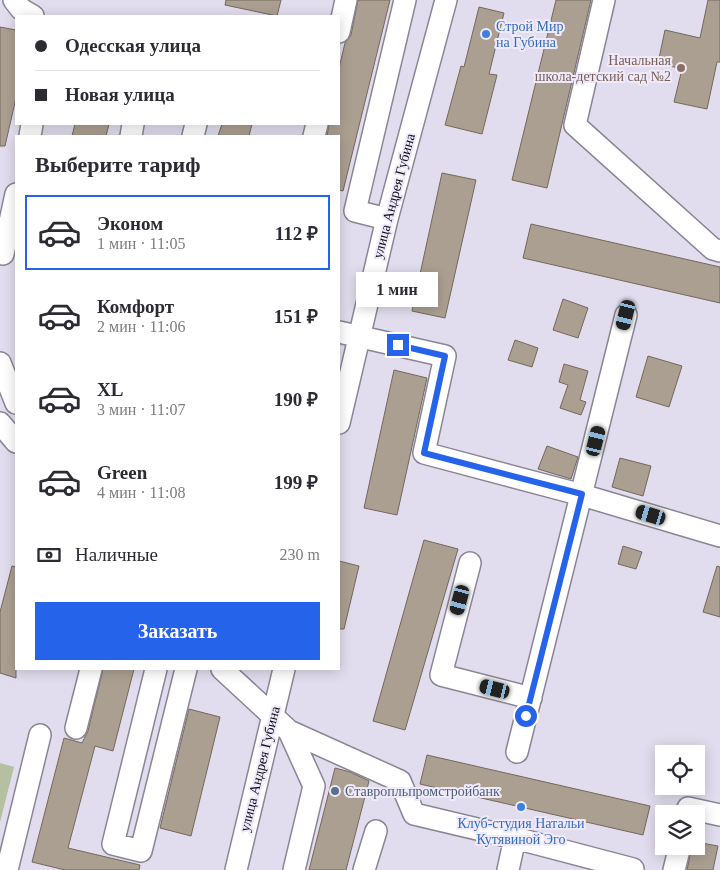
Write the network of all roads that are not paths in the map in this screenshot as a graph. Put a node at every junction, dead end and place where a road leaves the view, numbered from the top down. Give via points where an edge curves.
1 (14, 0) edge
2 (346, 0) edge
3 (405, 0) edge
4 (446, 0) edge
5 (604, 0) edge
6 (31, 15) edge
7 (340, 27) edge
8 (15, 199) edge
9 (387, 219) junction
10 (720, 251) edge
11 (3, 254) dead end
12 (626, 315) dead end
13 (348, 334) edge
14 (0, 363) edge
15 (15, 400) edge
16 (340, 413) edge
17 (0, 423) edge
18 (15, 441) edge
19 (582, 494) junction
20 (720, 536) edge
21 (470, 563) dead end
22 (91, 670) edge
23 (156, 670) edge
24 (186, 670) edge
25 (223, 670) edge
26 (284, 670) edge
27 (530, 698) junction
28 (273, 716) junction
29 (76, 728) dead end
30 (288, 731) junction
31 (40, 736) dead end
32 (517, 752) dead end
33 (705, 812) edge
34 (720, 815) edge
35 (376, 831) dead end
36 (515, 838) junction
37 (678, 855) edge
38 (634, 869) edge
39 (7, 870) edge
40 (236, 870) edge
41 (294, 870) edge
42 (364, 870) edge
43 (508, 870) edge
44 (674, 870) edge

1 - 6 street via 20,9
2 - 7 street
3 - 9 street via 355,210
4 - 9 street, улица Андрея Губина
5 - 10 street via 574,125 713,249
8 - 11 street
9 - 13 street, улица Андрея Губина
12 - 19 street
13 - 16 street, улица Андрея Губина
13 - 19 street via 445,356 424,453
14 - 15 street
17 - 18 street
19 - 20 street
19 - 27 street
21 - 27 street via 441,675
22 - 29 street
23 - 24 street via 113,844 141,852
25 - 28 street
26 - 28 street, улица Андрея Губина
27 - 32 street
28 - 30 street
28 - 40 street, улица Андрея Губина
30 - 36 street via 400,782 414,814
30 - 41 street via 314,786
31 - 39 street
33 - 34 street
35 - 42 street
36 - 38 street
36 - 43 street
37 - 44 street

